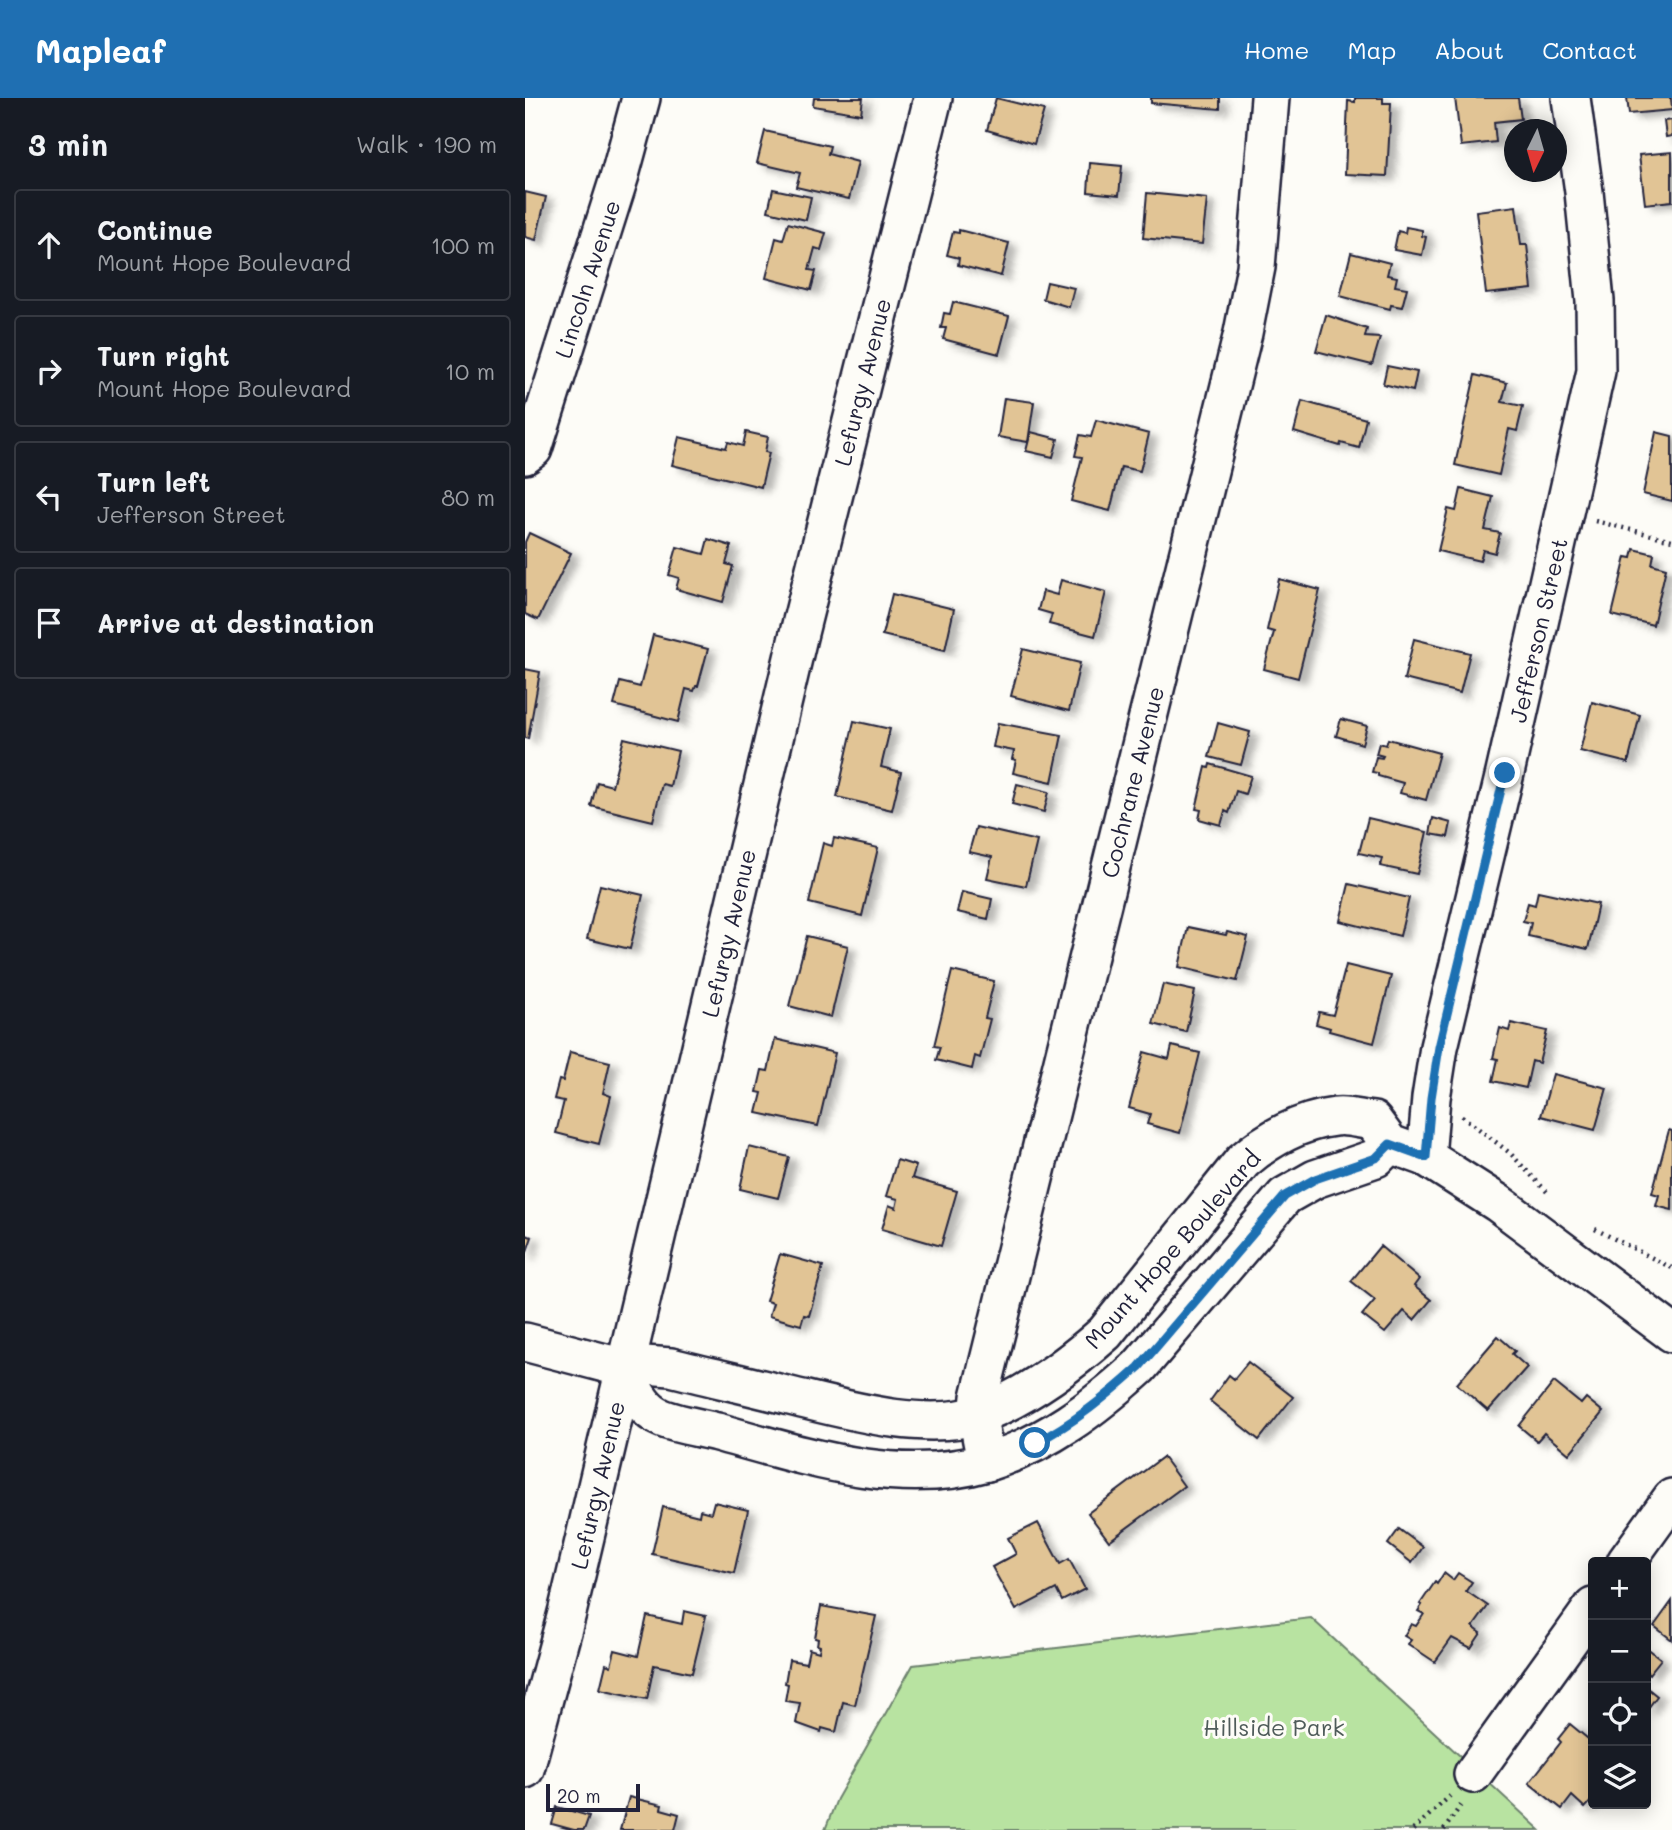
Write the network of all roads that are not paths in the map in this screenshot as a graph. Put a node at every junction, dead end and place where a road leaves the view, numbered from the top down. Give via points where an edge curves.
1 (641, 98) edge
2 (933, 98) edge
3 (1270, 98) edge
4 (1570, 98) edge
5 (525, 455) edge
6 (1390, 1144) junction
7 (1426, 1157) junction
8 (1672, 1333) edge
9 (525, 1342) edge
10 (624, 1368) junction
11 (978, 1415) junction
12 (987, 1462) junction
13 (1672, 1498) edge
14 (1630, 1557) edge
15 (1588, 1614) edge
16 (525, 1769) edge
17 (1473, 1774) road end

1 - 5 street, Lincoln Avenue via 533,449
2 - 10 street, Lefurgy Avenue via 798,636
3 - 11 street, Cochrane Avenue via 1256,267 1243,333
4 - 7 street, Jefferson Street via 1584,192 1596,371 1439,1047
6 - 7 street, Mount Hope Boulevard
6 - 11 street, Mount Hope Boulevard via 1373,1121 1337,1116 1301,1125 1268,1141 1243,1161 1105,1333 1021,1395
6 - 12 street via 1376,1158 1315,1179 1285,1196 1139,1367 1112,1392 1065,1427
7 - 8 street, Mount Hope Boulevard via 1498,1203
9 - 10 street, Mount Hope Boulevard
10 - 11 street, Mount Hope Boulevard via 671,1367 902,1420
10 - 12 street via 637,1398 656,1416 728,1435 854,1467 891,1471 940,1470
10 - 16 street, Lefurgy Avenue
11 - 12 street, Cochrane Avenue
13 - 14 street
15 - 17 street

